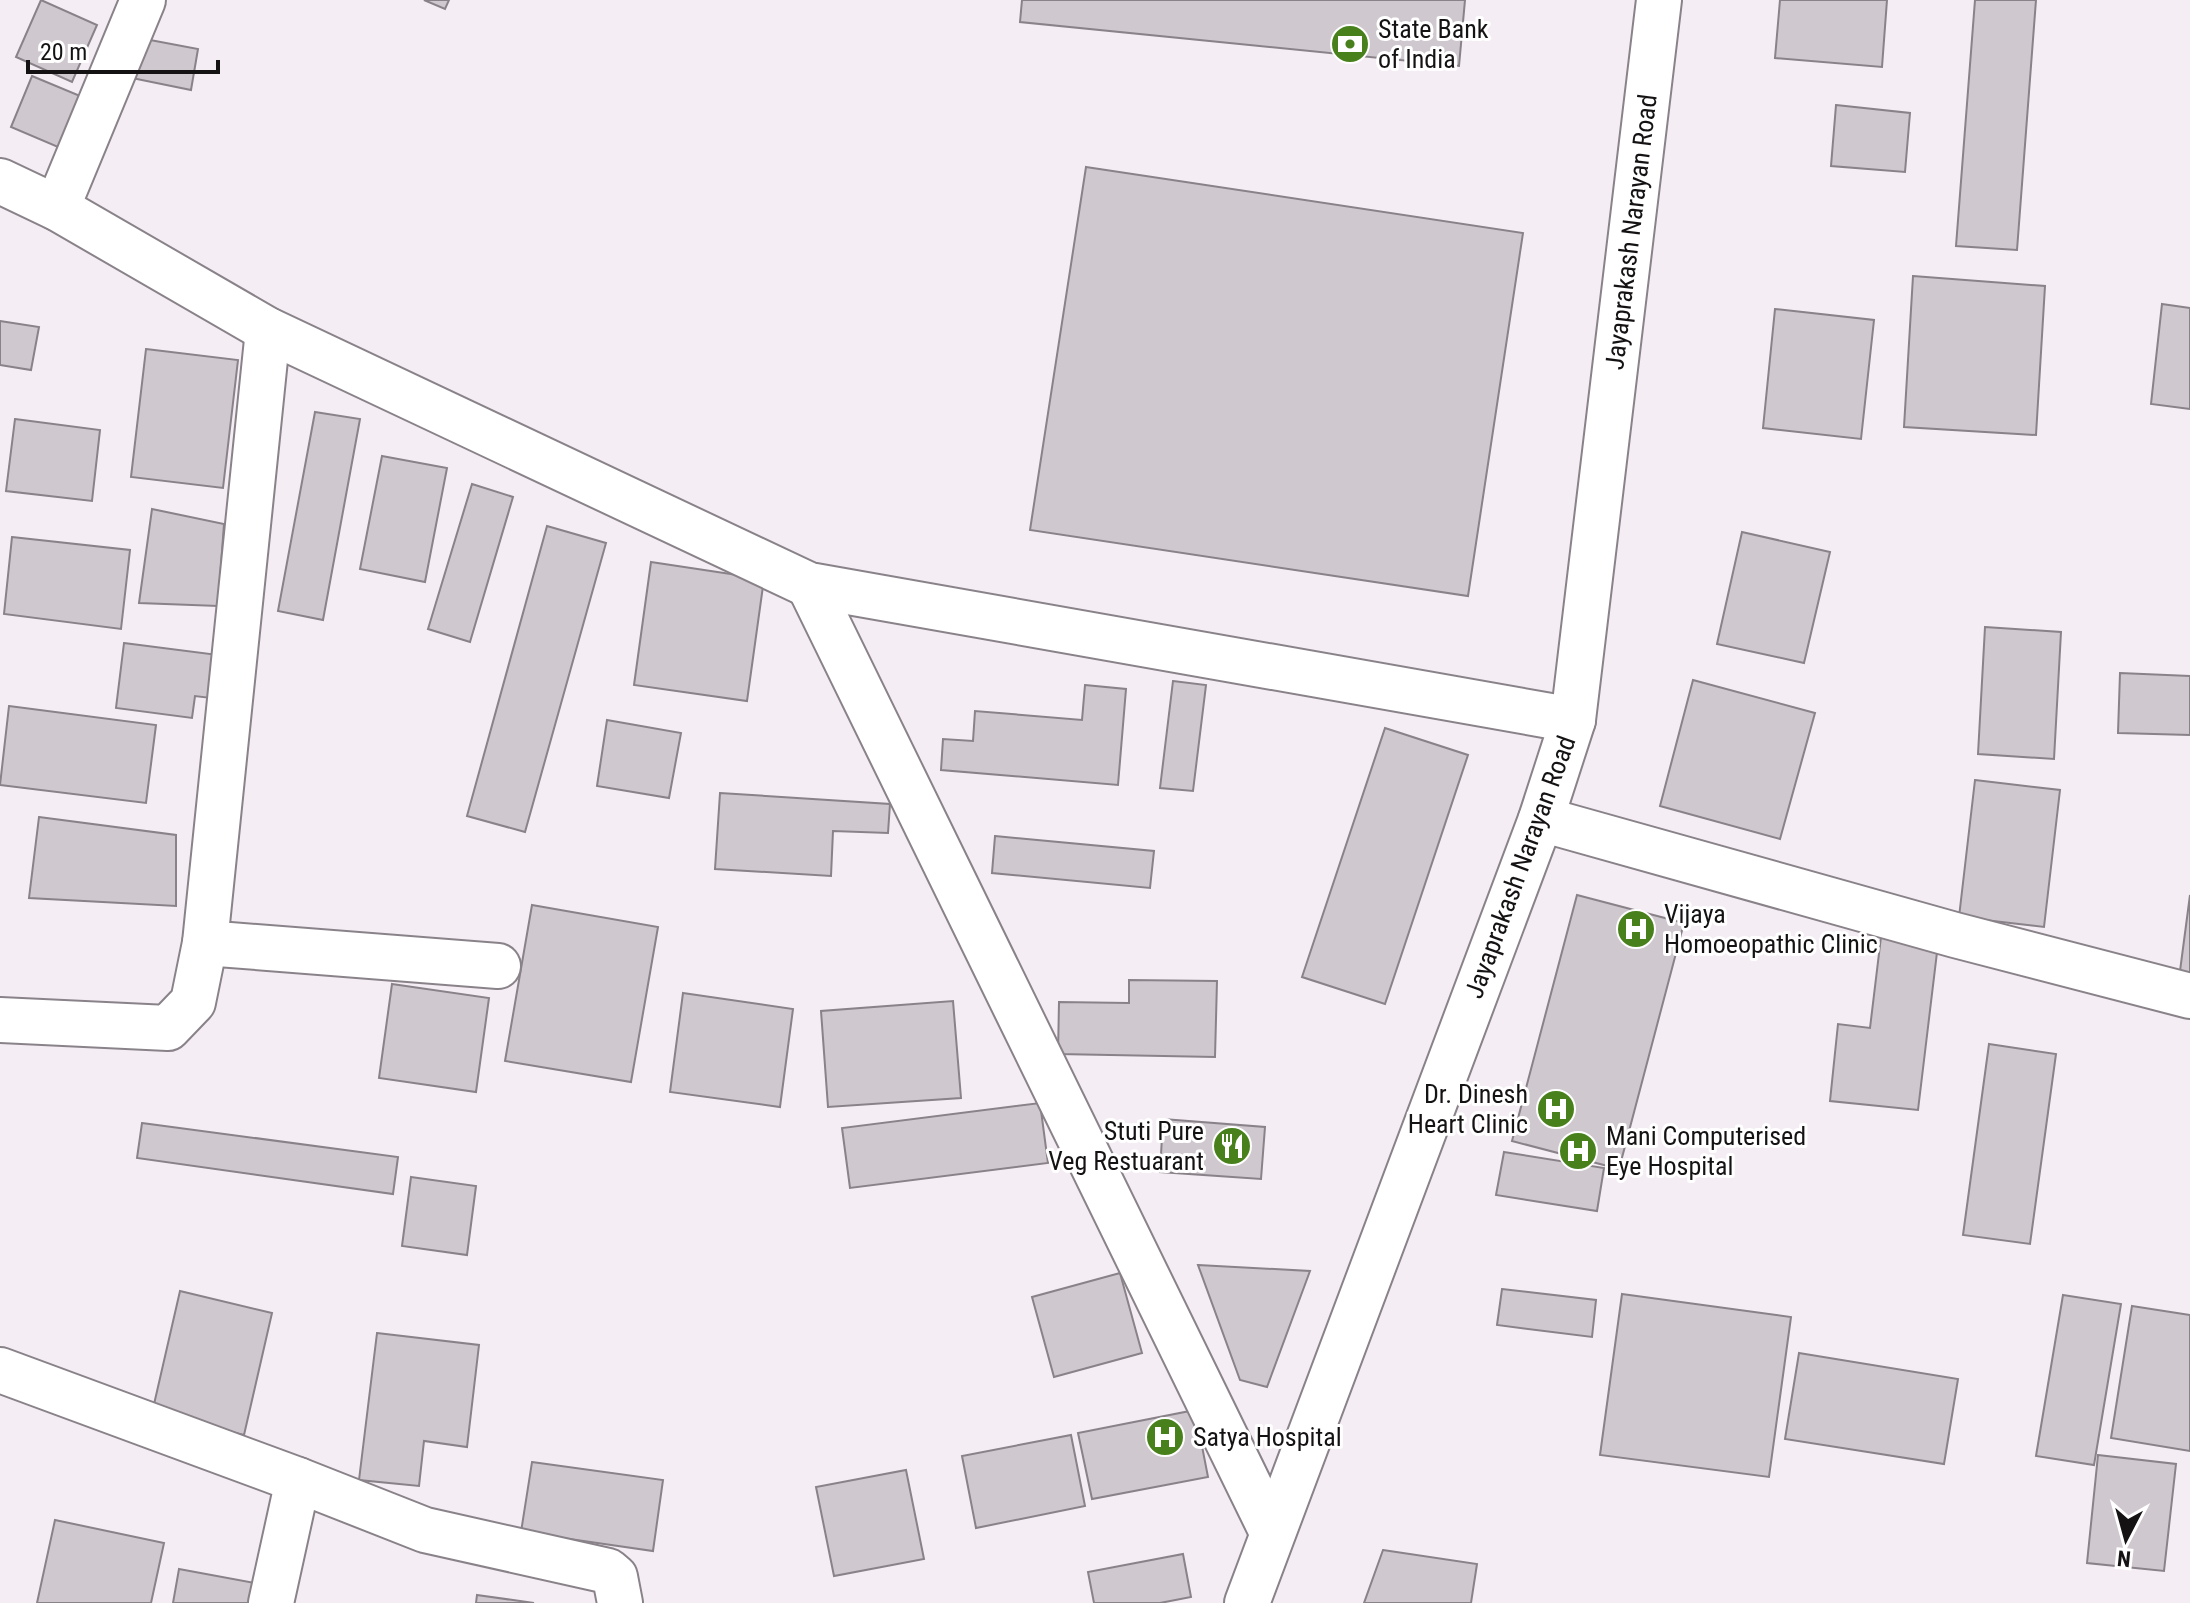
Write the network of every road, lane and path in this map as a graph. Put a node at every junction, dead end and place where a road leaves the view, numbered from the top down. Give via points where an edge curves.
1 (143, 0) edge
2 (1659, 0) edge
3 (0, 181) edge
4 (57, 208) junction
5 (268, 330) junction
6 (809, 585) junction
7 (1573, 720) junction
8 (1541, 819) junction
9 (205, 943) junction
10 (498, 966) dead end
11 (2190, 996) edge
12 (0, 1020) edge
13 (0, 1370) edge
14 (298, 1480) junction
15 (1272, 1532) junction
16 (1252, 1601) edge
17 (271, 1603) edge
18 (620, 1603) edge

1 - 4 street
2 - 7 street, Jayaprakash Narayan Road
3 - 4 street
4 - 5 street
5 - 6 street
5 - 9 street
6 - 7 street
6 - 15 street
7 - 8 street, Jayaprakash Narayan Road
8 - 11 street
8 - 15 street, Jayaprakash Narayan Road
9 - 10 street
9 - 12 street via 193,1002 168,1028
13 - 14 street
14 - 17 street
14 - 18 street via 425,1530 608,1571 615,1577
15 - 16 street, Jayaprakash Narayan Road

